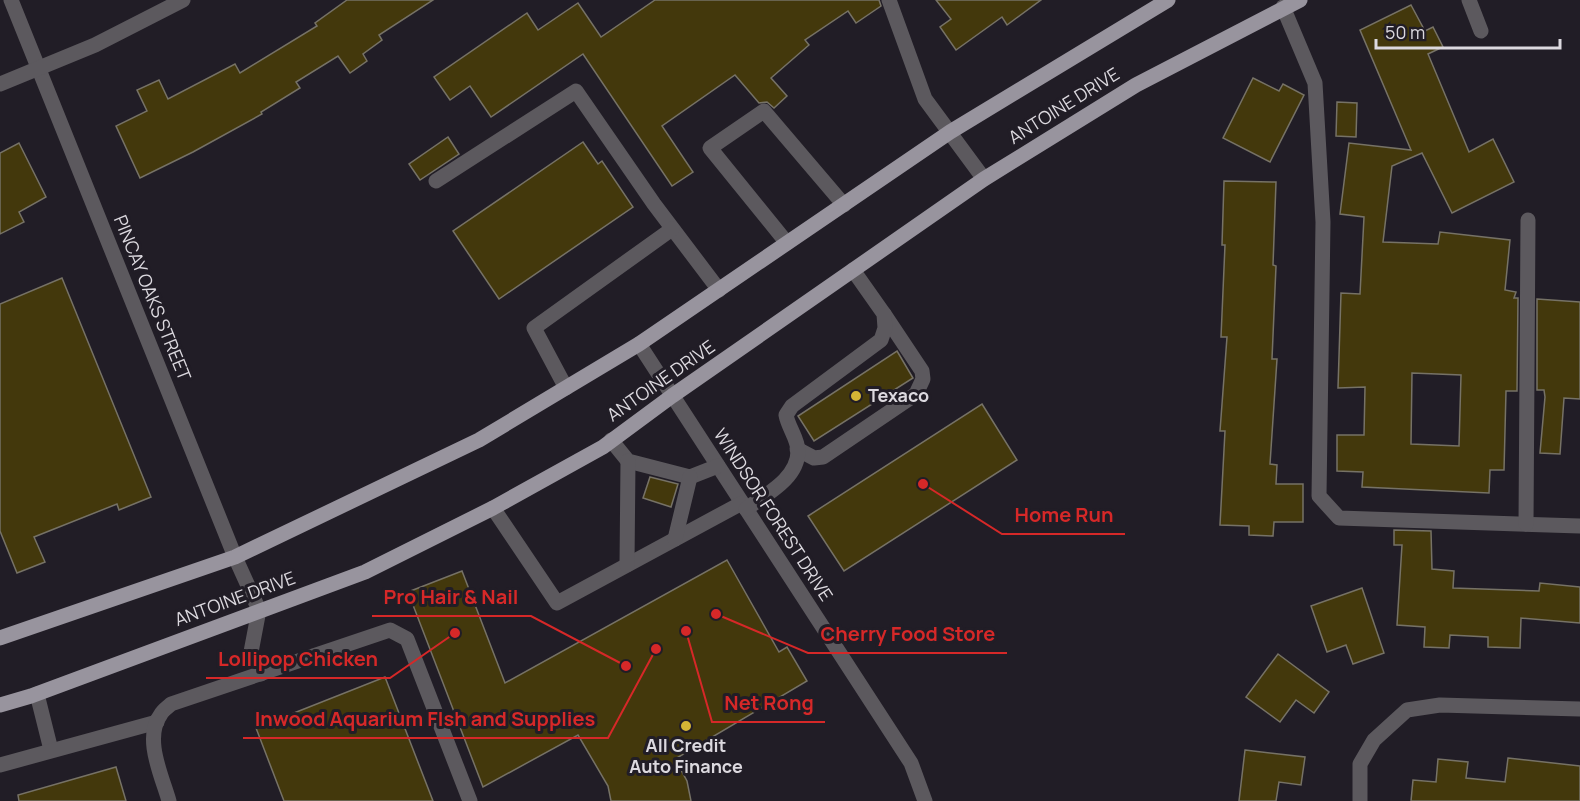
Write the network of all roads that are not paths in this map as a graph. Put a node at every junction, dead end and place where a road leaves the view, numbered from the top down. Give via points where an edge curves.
1 (11, 0) edge
2 (183, 0) edge
3 (889, 0) edge
4 (1168, 0) edge
5 (1300, 0) edge
6 (1469, 0) edge
7 (1281, 4) edge
8 (1481, 31) dead end
9 (40, 69) junction
10 (0, 84) edge
11 (950, 132) junction
12 (984, 179) junction
13 (436, 181) dead end
14 (844, 205) junction
15 (1528, 220) dead end
16 (672, 229) junction
17 (787, 243) junction
18 (853, 270) junction
19 (719, 290) junction
20 (884, 314) junction
21 (639, 344) junction
22 (566, 388) junction
23 (672, 396) junction
24 (611, 440) junction
25 (797, 449) junction
26 (628, 461) junction
27 (718, 466) junction
28 (690, 477) junction
29 (744, 506) junction
30 (493, 508) junction
31 (1526, 524) junction
32 (1580, 526) edge
33 (675, 539) junction
34 (235, 557) junction
35 (627, 565) junction
36 (259, 610) junction
37 (0, 638) edge
38 (261, 674) junction
39 (37, 694) junction
40 (0, 705) edge
41 (1580, 709) edge
42 (157, 722) junction
43 (51, 750) junction
44 (0, 765) edge
45 (169, 801) edge
46 (470, 801) edge
47 (925, 801) edge
48 (1360, 801) edge

1 - 9 street, PINCAY OAKS STREET
2 - 9 street
3 - 11 street via 925,99
4 - 11 main road, ANTOINE DRIVE
5 - 7 main road, ANTOINE DRIVE
6 - 8 street
7 - 12 main road, ANTOINE DRIVE via 1136,85
7 - 31 street via 1315,83 1323,222 1319,496 1340,518
9 - 10 street
9 - 34 street, PINCAY OAKS STREET
11 - 12 street
11 - 14 main road, ANTOINE DRIVE
12 - 18 main road, ANTOINE DRIVE
13 - 16 street via 576,91
14 - 17 main road, ANTOINE DRIVE
14 - 17 street via 764,111 710,147
15 - 31 street
16 - 19 street
16 - 22 street via 534,328
17 - 19 main road, ANTOINE DRIVE
18 - 20 street
18 - 23 main road, ANTOINE DRIVE
19 - 21 main road, ANTOINE DRIVE
20 - 25 street via 881,340 792,406 786,415
20 - 25 street via 922,371 916,394 824,457 814,458
21 - 22 main road, ANTOINE DRIVE
21 - 23 street, WINDSOR FOREST DRIVE
22 - 34 main road, ANTOINE DRIVE via 479,440
23 - 24 main road, ANTOINE DRIVE
23 - 27 street, WINDSOR FOREST DRIVE
24 - 26 street
24 - 30 main road, ANTOINE DRIVE
25 - 29 street via 791,474
26 - 28 street
26 - 35 street
27 - 28 street
27 - 29 street, WINDSOR FOREST DRIVE
28 - 33 street
29 - 33 street
29 - 47 street, WINDSOR FOREST DRIVE via 911,763
30 - 35 street via 557,603
30 - 36 main road, ANTOINE DRIVE via 365,572
31 - 32 street
33 - 35 street
34 - 36 street, PINCAY OAKS STREET
34 - 37 main road, ANTOINE DRIVE
36 - 38 street via 251,652
36 - 39 main road, ANTOINE DRIVE
38 - 42 street via 171,704
38 - 46 street via 390,630 406,639
39 - 40 main road, ANTOINE DRIVE
39 - 43 street
41 - 48 street via 1440,705 1407,710 1374,740 1360,764
42 - 43 street
42 - 45 street via 153,746
43 - 44 street

